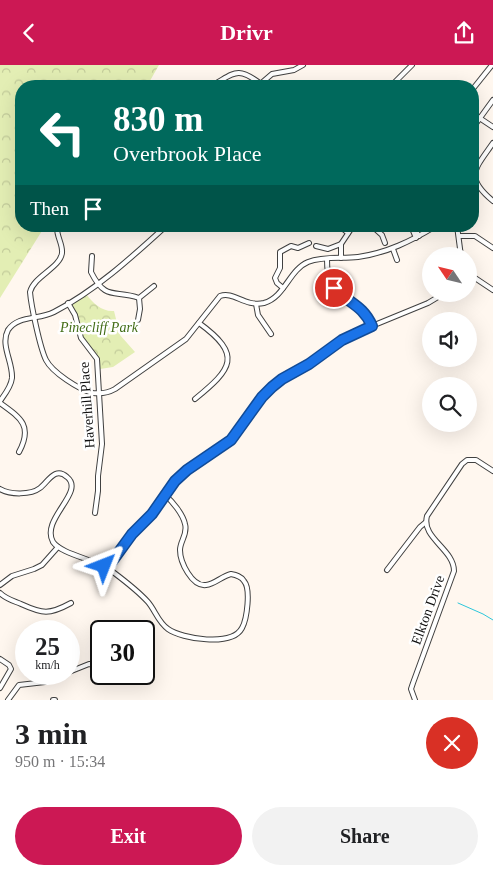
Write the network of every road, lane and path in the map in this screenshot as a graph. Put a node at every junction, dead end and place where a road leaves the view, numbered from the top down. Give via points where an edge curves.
1 (303, 65) edge
2 (412, 65) edge
3 (492, 65) edge
4 (220, 80) edge
5 (255, 80) edge
6 (265, 80) edge
7 (397, 80) edge
8 (479, 82) edge
9 (493, 100) edge
10 (480, 118) joint
11 (493, 127) edge
12 (493, 143) edge
13 (479, 163) edge
14 (479, 188) edge
15 (493, 201) edge
16 (57, 232) edge
17 (159, 232) edge
18 (379, 232) edge
19 (415, 232) edge
20 (426, 232) edge
21 (459, 232) edge
22 (348, 233) edge
23 (459, 236) junction
24 (418, 237) junction
25 (309, 243) dead end
26 (385, 243) dead end
27 (341, 244) junction
28 (316, 246) dead end
29 (460, 247) edge
30 (493, 248) edge
31 (393, 249) junction
32 (92, 256) dead end
33 (341, 258) junction
34 (326, 259) junction
35 (397, 260) dead end
36 (478, 280) edge
37 (98, 283) junction
38 (154, 286) dead end
39 (283, 288) junction
40 (493, 290) edge
41 (139, 298) junction
42 (68, 303) junction
43 (428, 303) edge
44 (256, 304) junction
45 (35, 317) junction
46 (138, 320) dead end
47 (199, 323) junction
48 (372, 326) junction
49 (271, 334) dead end
50 (2, 348) edge
51 (100, 393) junction
52 (195, 399) dead end
53 (0, 402) edge
54 (19, 452) dead end
55 (486, 466) junction
56 (493, 467) edge
57 (493, 471) edge
58 (0, 489) edge
59 (164, 495) junction
60 (95, 513) dead end
61 (426, 522) junction
62 (58, 547) junction
63 (108, 567) junction
64 (388, 570) dead end
65 (0, 585) edge
66 (0, 593) edge
67 (70, 603) dead end
68 (0, 659) edge
69 (2, 682) edge
70 (19, 685) edge
71 (0, 688) edge
72 (8, 700) edge
73 (415, 700) edge

1 - 6 street via 272,74
2 - 7 street
3 - 8 street
4 - 5 street via 237,71 247,73
9 - 10 street
10 - 11 street
12 - 13 street
14 - 15 street
16 - 45 street via 62,254 32,286 30,295
17 - 37 street
18 - 26 street
19 - 24 street
20 - 24 street
21 - 23 street
22 - 27 street
23 - 29 street
23 - 30 street via 475,236
24 - 31 street
25 - 39 street via 280,252 280,267 275,278
27 - 28 street via 328,249
27 - 33 street
31 - 33 street
31 - 35 street
32 - 37 street via 91,272
33 - 34 street
34 - 39 street via 304,264
34 - 48 street via 328,276 334,288 368,316
36 - 40 street
37 - 41 street via 111,294 126,293
37 - 42 street
38 - 41 street
39 - 44 street via 271,300
41 - 46 street
42 - 45 street via 54,312
42 - 51 street, Haverhill Place via 81,338 97,359
43 - 48 street
44 - 47 street via 223,295
44 - 49 street via 258,315
45 - 50 street via 11,326
45 - 51 street via 44,356 51,367 85,390
47 - 51 street via 182,342 115,389
47 - 52 street via 224,346 228,361 214,383
48 - 59 street via 342,340 272,387 231,440 184,473
50 - 53 street via 12,375
51 - 60 street, Haverhill Place via 102,444
53 - 54 street via 24,425 24,439
55 - 56 street
55 - 57 street
55 - 61 street via 470,459 462,464 428,513
58 - 62 street via 8,493 34,492 53,475 68,477 72,491 51,529 52,539
59 - 63 street
59 - 63 street via 185,522 180,554 194,581 207,585 231,574 246,583 248,593 243,625 238,634 219,640 186,637 170,630 147,601
61 - 64 street
61 - 73 street, Elkton Drive via 429,532 451,558 454,567 411,689
62 - 63 street
62 - 65 street via 42,565 14,574
66 - 67 street via 41,612 50,612
68 - 69 street via 11,669
69 - 71 street
70 - 72 street

